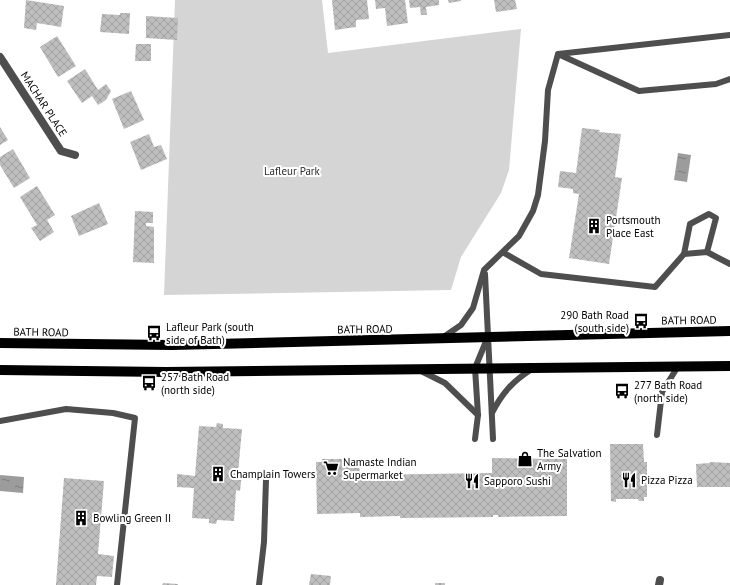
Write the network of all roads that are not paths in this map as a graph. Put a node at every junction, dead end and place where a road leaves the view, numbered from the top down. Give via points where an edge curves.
1 (730, 35) edge
2 (558, 54) junction
3 (0, 57) edge
4 (730, 78) edge
5 (75, 155) dead end
6 (707, 252) junction
7 (504, 253) junction
8 (684, 254) junction
9 (730, 264) edge
10 (484, 270) junction
11 (730, 331) edge
12 (488, 338) junction
13 (440, 339) junction
14 (0, 343) edge
15 (730, 366) edge
16 (535, 367) junction
17 (475, 368) junction
18 (489, 368) junction
19 (677, 368) junction
20 (417, 369) junction
21 (0, 370) edge
22 (478, 414) junction
23 (491, 415) junction
24 (0, 421) edge
25 (657, 435) dead end
26 (475, 439) dead end
27 (493, 439) dead end
28 (266, 480) dead end
29 (117, 585) edge
30 (259, 585) edge

1 - 2 lane
2 - 4 lane via 639,91 716,84
2 - 7 lane via 548,90 546,133 538,195 533,211 519,236
3 - 5 street, MACHAR PLACE via 61,151
6 - 8 lane
6 - 8 lane via 716,218 709,214 690,224
6 - 9 lane
7 - 8 lane via 540,274 655,287
7 - 10 lane
10 - 12 lane
10 - 13 lane via 473,308 461,325
11 - 12 main road, BATH ROAD
12 - 13 main road, BATH ROAD
12 - 17 lane
12 - 18 lane
13 - 14 main road, BATH ROAD via 172,345
15 - 19 main road
16 - 18 main road
16 - 19 main road
16 - 23 lane via 520,376 500,396
17 - 18 main road
17 - 20 main road
17 - 22 lane
18 - 23 lane
19 - 25 lane via 662,392
20 - 21 main road via 166,372
20 - 22 lane via 445,383
22 - 26 lane
23 - 27 lane
24 - 29 lane via 66,409 113,413 135,418
28 - 30 lane via 264,542

